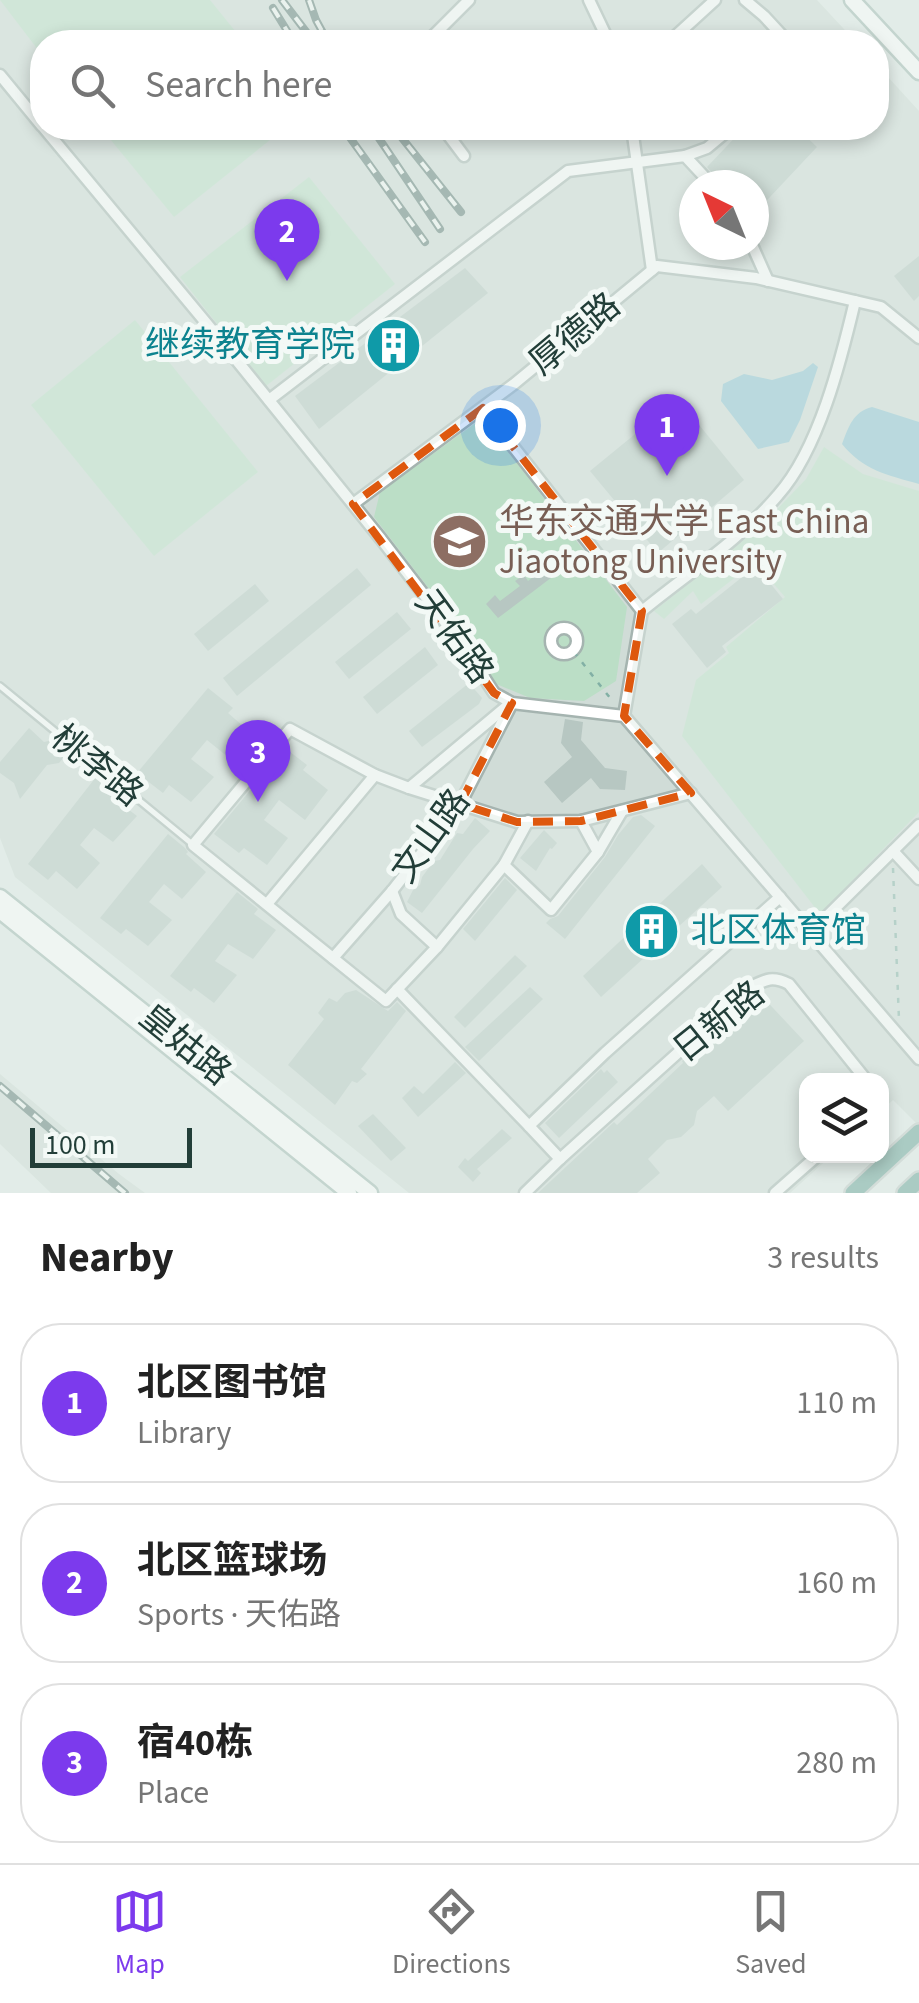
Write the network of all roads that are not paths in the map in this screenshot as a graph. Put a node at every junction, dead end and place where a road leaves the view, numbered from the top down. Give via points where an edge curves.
1 (469, 0) edge
2 (589, 0) edge
3 (715, 0) edge
4 (745, 0) edge
5 (852, 0) edge
6 (439, 30) edge
7 (603, 30) edge
8 (682, 30) edge
9 (777, 30) edge
10 (880, 30) edge
11 (889, 40) edge
12 (919, 72) edge
13 (0, 75) edge
14 (30, 111) edge
15 (54, 140) edge
16 (452, 140) edge
17 (634, 140) edge
18 (717, 140) edge
19 (464, 156) dead end
20 (685, 156) junction
21 (637, 162) junction
22 (698, 170) edge
23 (759, 260) edge
24 (652, 270) junction
25 (768, 281) junction
26 (855, 301) junction
27 (919, 338) edge
28 (269, 400) junction
29 (483, 408) junction
30 (353, 504) junction
31 (642, 611) junction
32 (0, 686) edge
33 (512, 702) junction
34 (624, 716) junction
35 (375, 775) junction
36 (409, 788) junction
37 (691, 793) junction
38 (460, 804) junction
39 (622, 811) junction
40 (528, 821) junction
41 (581, 821) junction
42 (919, 825) edge
43 (193, 845) junction
44 (892, 851) junction
45 (598, 852) junction
46 (504, 865) junction
47 (919, 879) edge
48 (392, 891) junction
49 (0, 897) edge
50 (780, 897) junction
51 (266, 904) junction
52 (0, 911) edge
53 (810, 933) junction
54 (437, 947) junction
55 (333, 958) junction
56 (397, 990) junction
57 (919, 1058) edge
58 (861, 1073) edge
59 (529, 1126) junction
60 (919, 1132) edge
61 (560, 1159) junction
62 (809, 1163) edge
63 (919, 1180) edge
64 (348, 1193) edge
65 (370, 1193) edge
66 (525, 1193) edge
67 (774, 1193) edge
68 (853, 1193) edge
69 (905, 1193) edge

1 - 6 street
2 - 7 street
3 - 8 street
4 - 9 street
5 - 10 street
11 - 12 street
13 - 14 street, 天佑路
15 - 28 street, 天佑路
16 - 19 street
17 - 21 street
18 - 20 street
20 - 21 street
20 - 22 street
21 - 24 street
21 - 28 street via 568,171
23 - 25 street
24 - 25 street
24 - 29 street, 厚德路
25 - 26 street
26 - 27 street via 881,307
26 - 31 street via 819,420 780,494
28 - 30 street, 天佑路
29 - 30 street, 厚德路
29 - 31 street
30 - 33 street, 天佑路 via 494,693
31 - 34 street
32 - 43 lane, 桃李路
33 - 34 street, 天佑路
33 - 36 street
33 - 38 street, 文山路
34 - 37 street
35 - 36 street
35 - 43 street via 290,729
35 - 51 street
36 - 38 street
37 - 39 street
37 - 50 street
38 - 40 street
38 - 48 street, 文山路
39 - 41 street
39 - 45 street
40 - 41 street
40 - 46 street
41 - 45 street
42 - 44 street
43 - 51 street
44 - 47 street
44 - 53 street
45 - 46 street via 551,910
46 - 54 street
48 - 54 street via 401,914
48 - 55 street, 文山路
49 - 65 street, 皇姑路
50 - 53 street
50 - 59 street, 日新路
51 - 55 street
52 - 64 street, 皇姑路
53 - 57 street
54 - 56 street
55 - 56 street via 386,1001
56 - 59 street
58 - 61 street, 日新路 via 790,984 764,980
59 - 61 street
60 - 68 main road
61 - 66 street, 日新路
62 - 67 street
63 - 69 main road

